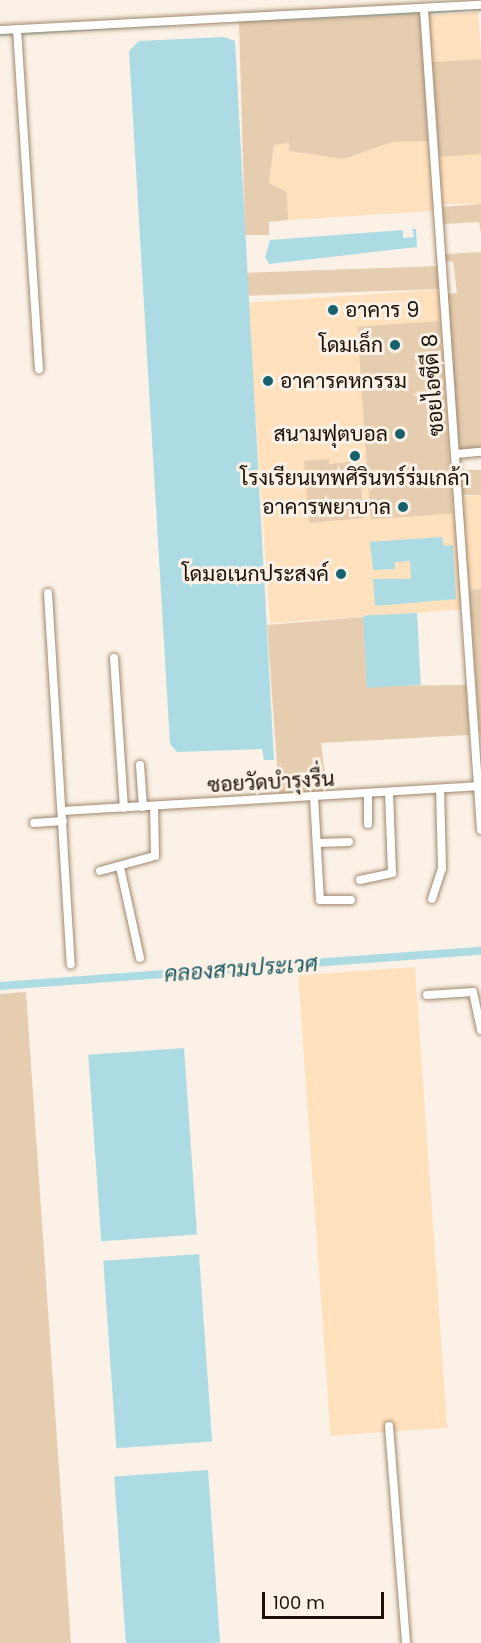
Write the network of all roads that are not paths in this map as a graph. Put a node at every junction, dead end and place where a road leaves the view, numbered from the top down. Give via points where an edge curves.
1 (481, 5) edge
2 (424, 12) junction
3 (17, 28) junction
4 (0, 30) edge
5 (39, 369) dead end
6 (481, 452) edge
7 (456, 454) junction
8 (48, 593) dead end
9 (114, 658) dead end
10 (140, 765) dead end
11 (480, 786) edge
12 (440, 789) junction
13 (389, 793) junction
14 (368, 794) junction
15 (314, 797) junction
16 (154, 806) junction
17 (143, 807) junction
18 (124, 808) junction
19 (62, 811) junction
20 (63, 821) junction
21 (34, 823) dead end
22 (369, 824) dead end
23 (481, 830) edge
24 (349, 842) dead end
25 (316, 843) junction
26 (120, 867) junction
27 (100, 871) dead end
28 (360, 880) dead end
29 (432, 898) dead end
30 (351, 900) dead end
31 (140, 958) dead end
32 (71, 964) dead end
33 (427, 995) dead end
34 (481, 1030) edge
35 (389, 1426) dead end
36 (406, 1643) edge

1 - 2 street
2 - 3 street
2 - 7 street, ซอยไอซีดี 8
3 - 4 street
3 - 5 street
6 - 7 street
7 - 11 street, ซอยไอซีดี 8
8 - 19 street
9 - 18 street
10 - 17 street
11 - 12 street, ซอยวัดบำรุงรื่น
11 - 23 street, ซอยไอซีดี 8
12 - 13 street, ซอยวัดบำรุงรื่น
12 - 29 street via 442,869
13 - 14 street, ซอยวัดบำรุงรื่น
13 - 28 street via 392,873
14 - 15 street, ซอยวัดบำรุงรื่น
14 - 22 street
15 - 16 street, ซอยวัดบำรุงรื่น
15 - 25 street
16 - 17 street, ซอยวัดบำรุงรื่น
16 - 26 street via 155,856
17 - 18 street, ซอยวัดบำรุงรื่น
18 - 19 street, ซอยวัดบำรุงรื่น
19 - 20 street
20 - 21 street
20 - 32 street
24 - 25 street
25 - 30 street via 320,900
26 - 27 street
26 - 31 street
33 - 34 street via 473,992
35 - 36 street

